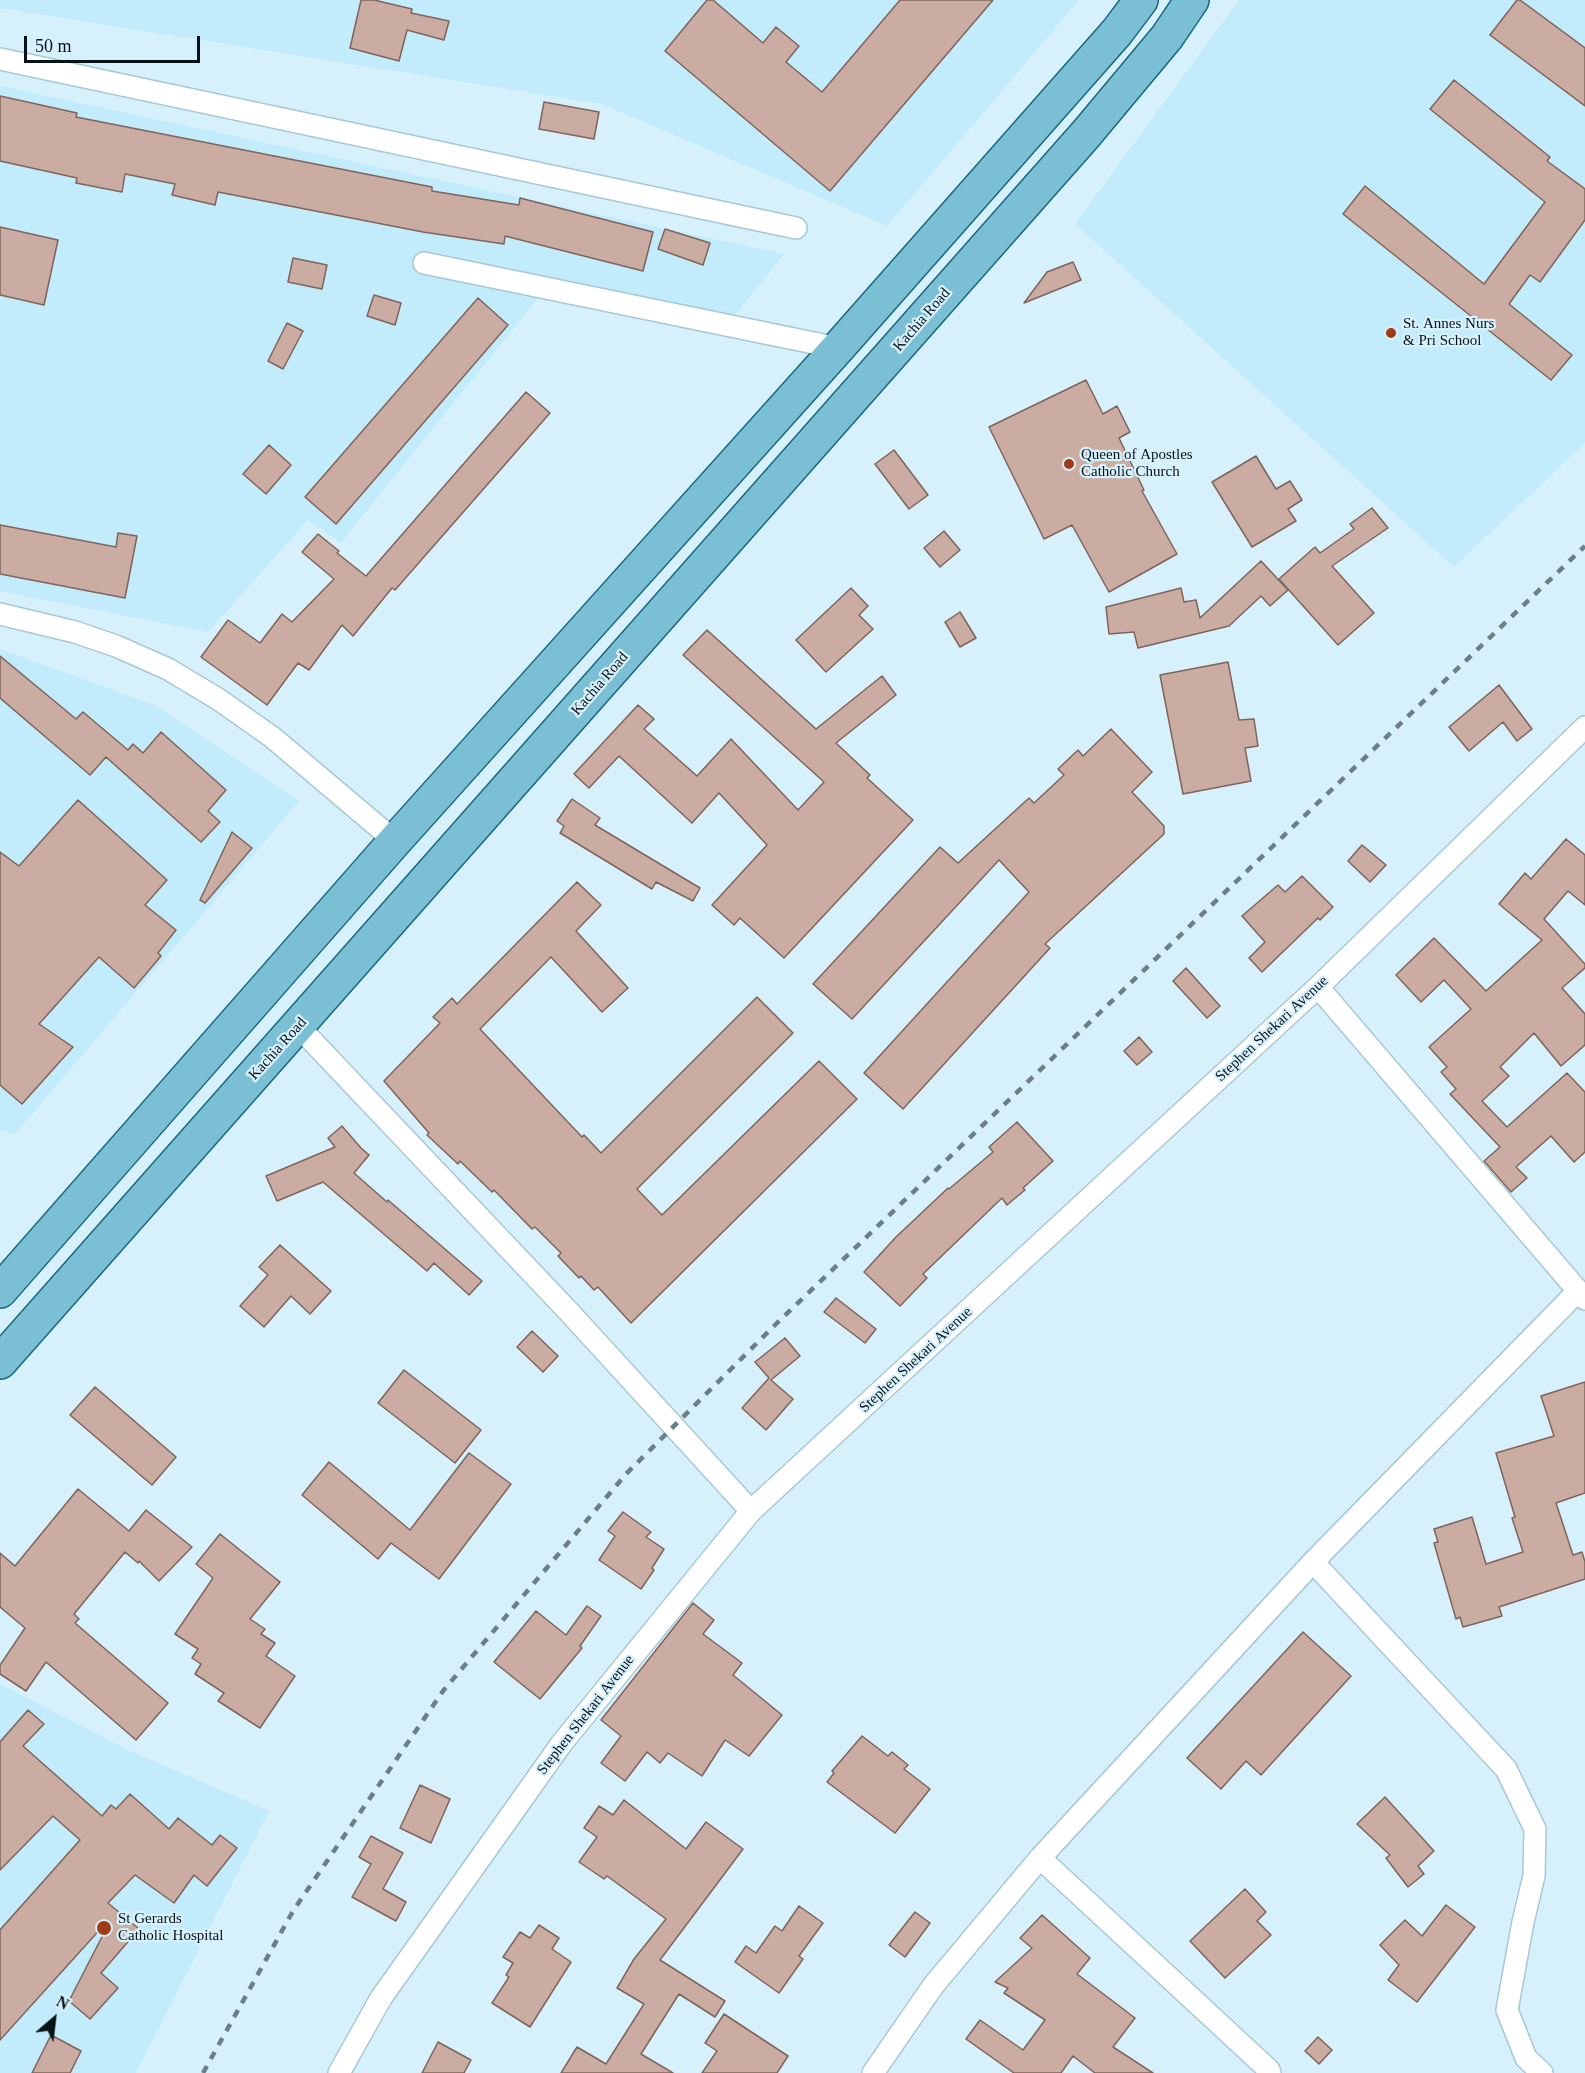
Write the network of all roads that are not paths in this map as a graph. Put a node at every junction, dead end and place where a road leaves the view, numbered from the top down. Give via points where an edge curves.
1 (1141, 0) edge
2 (1191, 0) edge
3 (0, 59) edge
4 (796, 228) dead end
5 (424, 263) dead end
6 (838, 348) junction
7 (0, 614) edge
8 (1585, 727) edge
9 (395, 841) junction
10 (1318, 987) junction
11 (298, 1026) junction
12 (0, 1291) edge
13 (1581, 1295) edge
14 (0, 1362) edge
15 (752, 1512) junction
16 (1313, 1562) junction
17 (1040, 1858) junction
18 (339, 2073) edge
19 (873, 2073) edge
20 (1270, 2073) edge
21 (1542, 2073) edge

1 - 6 main road
2 - 11 main road, Kachia Road via 1167,37 1078,143
3 - 4 street
5 - 6 street
6 - 9 main road
7 - 9 street via 86,636 168,669 272,737
8 - 10 street, Stephen Shekari Avenue
9 - 12 main road
10 - 13 street
10 - 15 street, Stephen Shekari Avenue
11 - 14 main road, Kachia Road
11 - 15 street
13 - 16 street
15 - 18 street, Stephen Shekari Avenue via 562,1743 381,1998
16 - 17 street
16 - 21 street via 1506,1769 1535,1829 1534,1876 1507,2010 1526,2058
17 - 19 street via 933,1986
17 - 20 street

